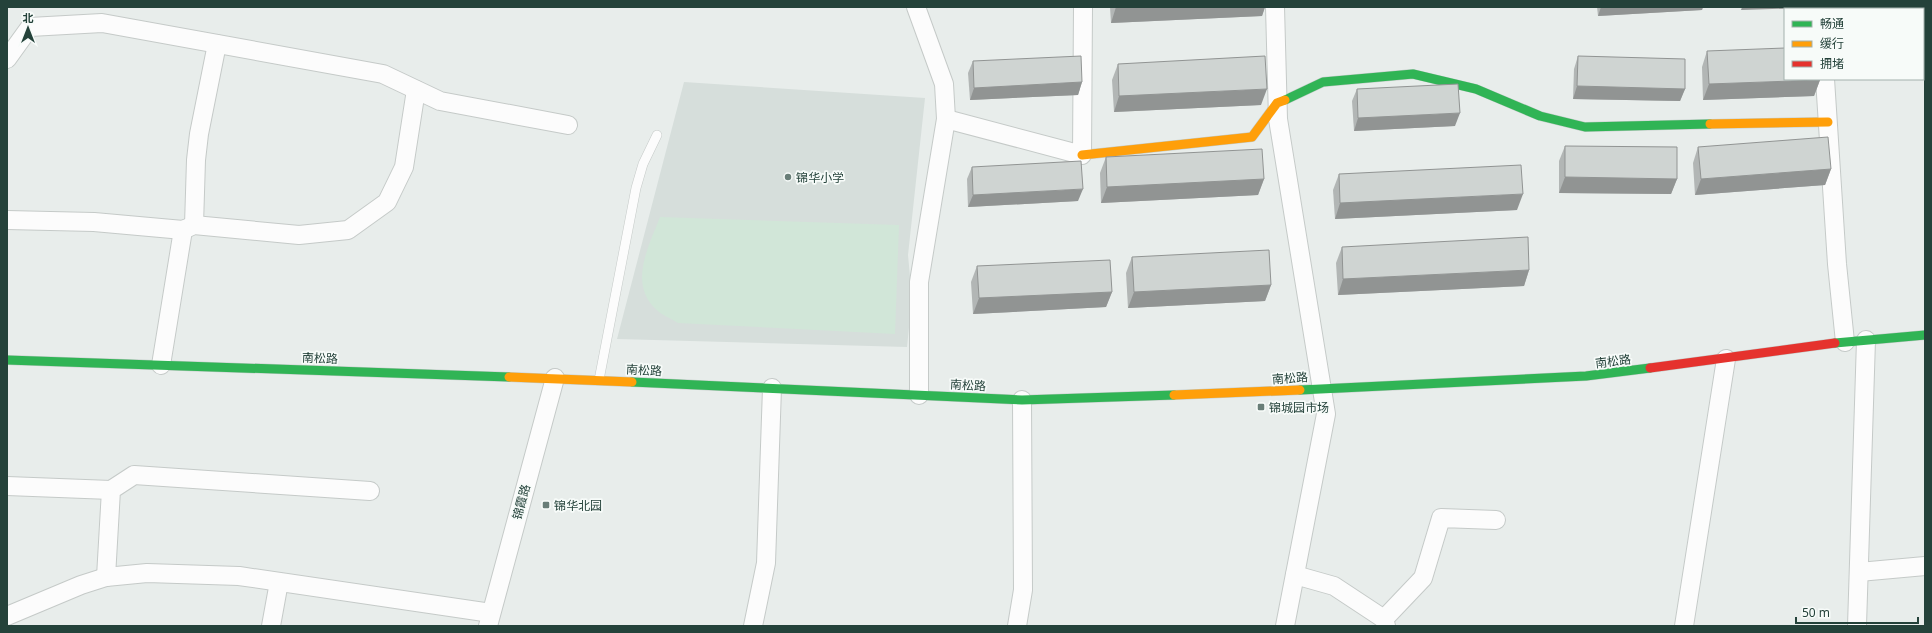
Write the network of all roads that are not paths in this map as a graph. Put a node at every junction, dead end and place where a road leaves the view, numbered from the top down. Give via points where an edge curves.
1 (916, 7) edge
2 (1083, 7) edge
3 (1275, 7) edge
4 (217, 44) junction
5 (7, 59) edge
6 (1825, 80) edge
7 (416, 90) junction
8 (1277, 103) junction
9 (946, 119) junction
10 (1828, 122) junction
11 (568, 125) dead end
12 (657, 135) dead end
13 (1082, 155) junction
14 (7, 220) edge
15 (189, 227) junction
16 (1925, 335) edge
17 (1866, 340) junction
18 (1845, 342) junction
19 (1726, 359) junction
20 (7, 360) edge
21 (161, 365) junction
22 (555, 378) junction
23 (599, 380) junction
24 (772, 388) junction
25 (1323, 388) junction
26 (919, 395) junction
27 (1022, 400) junction
28 (7, 486) edge
29 (111, 490) junction
30 (370, 491) dead end
31 (1496, 520) dead end
32 (1925, 566) edge
33 (1859, 572) junction
34 (1295, 575) junction
35 (106, 577) junction
36 (279, 582) junction
37 (7, 616) edge
38 (490, 620) edge
39 (1385, 623) edge
40 (272, 626) edge
41 (753, 626) edge
42 (1017, 626) edge
43 (1285, 626) edge
44 (1684, 626) edge
45 (1857, 626) edge

1 - 9 street via 944,84
2 - 13 street
3 - 8 street
4 - 5 street via 102,22 30,27
4 - 7 street via 383,74
4 - 15 street via 199,134
6 - 10 street
7 - 11 street via 440,101
7 - 15 street via 404,167 387,202 348,230 299,235
8 - 10 street via 1323,82 1413,74 1476,89 1540,116 1585,127
8 - 13 street via 1252,137
8 - 25 street
9 - 13 street
9 - 26 street via 919,282
10 - 18 street
12 - 23 lane via 643,164 636,188
14 - 15 street
15 - 21 street
16 - 17 street, 南松路
17 - 18 street, 南松路
17 - 33 street
18 - 19 street, 南松路
19 - 25 street, 南松路 via 1586,376
19 - 44 street
20 - 21 street, 南松路
21 - 22 street, 南松路
22 - 23 street, 南松路
22 - 38 street, 锦霞路
23 - 24 street, 南松路
24 - 26 street, 南松路
24 - 41 street via 766,563
25 - 27 street, 南松路
25 - 34 street via 1326,414
26 - 27 street, 南松路
27 - 42 street via 1024,590
28 - 29 street
29 - 30 street via 134,474
29 - 35 street
31 - 39 street via 1441,518 1423,578
32 - 33 street
33 - 45 street
34 - 39 street via 1334,586
34 - 43 street
35 - 36 street via 155,573 239,576
35 - 37 street via 81,584
36 - 38 street
36 - 40 street

